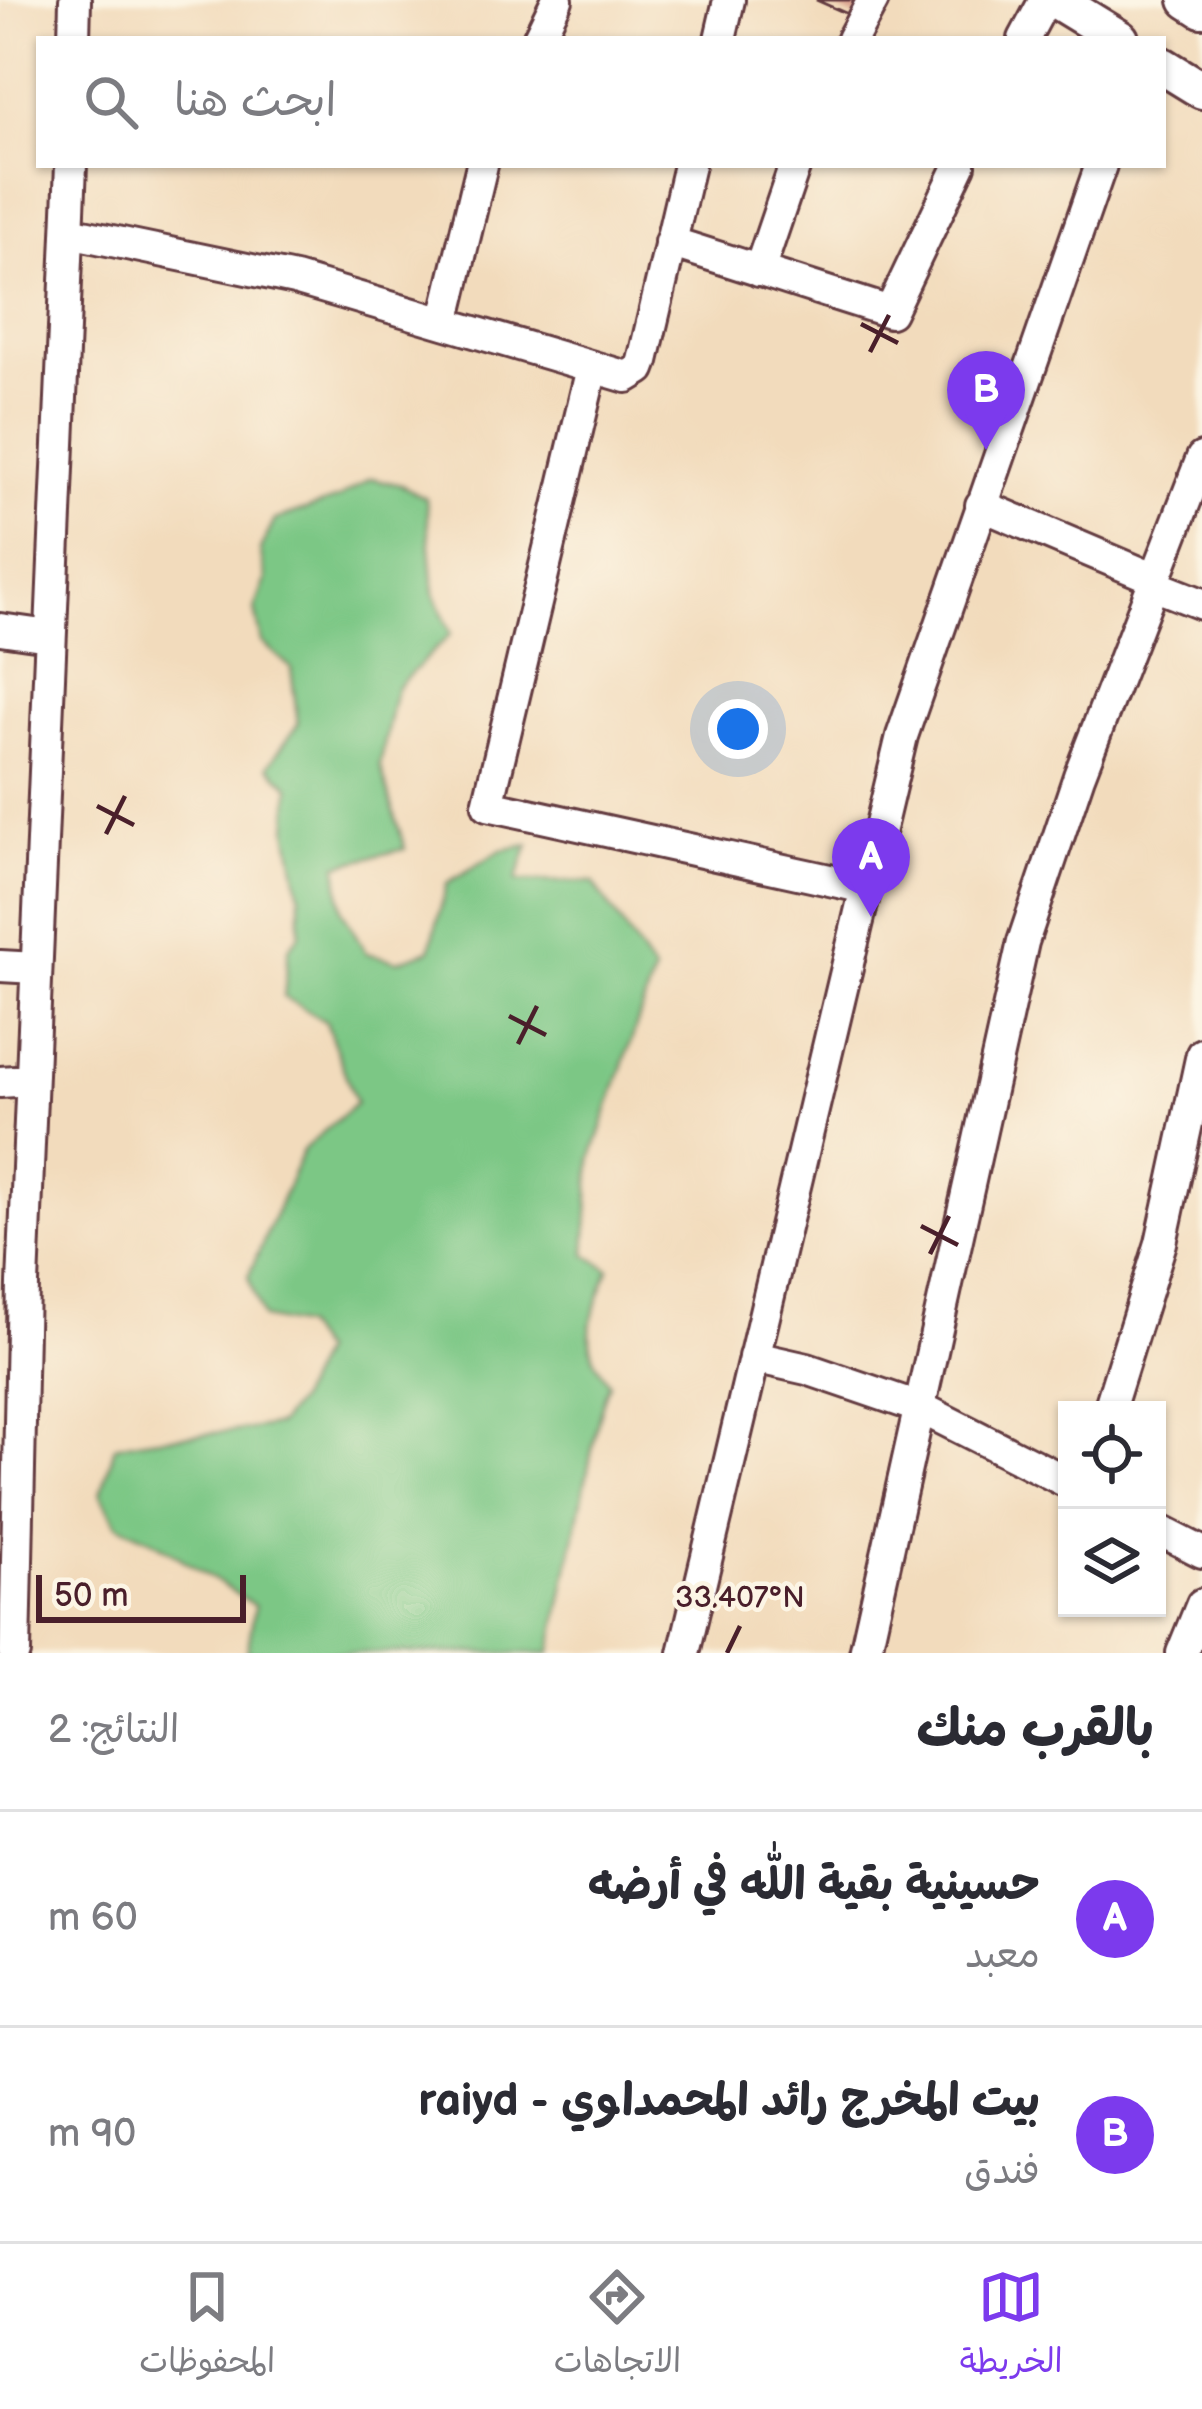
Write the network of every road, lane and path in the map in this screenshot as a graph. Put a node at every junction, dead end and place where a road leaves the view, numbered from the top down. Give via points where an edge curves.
1 (75, 0) edge
2 (557, 0) edge
3 (729, 0) edge
4 (873, 0) edge
5 (1045, 0) edge
6 (1056, 0) edge
7 (1188, 0) edge
8 (1202, 9) edge
9 (74, 36) edge
10 (539, 36) edge
11 (720, 36) edge
12 (854, 36) edge
13 (1026, 36) edge
14 (1115, 36) edge
15 (1166, 68) edge
16 (1202, 90) edge
17 (71, 168) edge
18 (481, 168) edge
19 (688, 168) edge
20 (794, 168) edge
21 (959, 168) edge
22 (1100, 168) edge
23 (69, 232) junction
24 (670, 242) junction
25 (759, 271) junction
26 (444, 323) junction
27 (592, 368) junction
28 (1202, 458) edge
29 (981, 505) junction
30 (1152, 581) junction
31 (1202, 604) edge
32 (0, 629) edge
33 (49, 636) junction
34 (866, 888) junction
35 (0, 966) edge
36 (36, 968) junction
37 (1202, 1054) edge
38 (32, 1080) junction
39 (0, 1082) edge
40 (11, 1286) edge
41 (754, 1357) junction
42 (1112, 1401) edge
43 (921, 1408) junction
44 (1058, 1478) edge
45 (10, 1511) edge
46 (1166, 1533) edge
47 (1202, 1552) edge
48 (1202, 1604) edge
49 (14, 1653) edge
50 (684, 1653) edge
51 (865, 1653) edge
52 (1182, 1653) edge

1 - 9 street
2 - 10 street
3 - 11 street
4 - 12 street
5 - 13 street
6 - 14 main road
7 - 8 main road
15 - 16 main road
17 - 23 street
18 - 26 street
19 - 24 street
20 - 25 street
21 - 25 street via 890,312
22 - 29 street
23 - 26 street via 295,279
23 - 33 street
24 - 25 street
24 - 27 street via 640,369 627,377
26 - 27 street
27 - 34 street via 488,805
28 - 30 street
29 - 30 street
29 - 34 street via 902,736
30 - 31 street
30 - 43 street via 1023,942
32 - 33 street
33 - 36 street
34 - 41 street
35 - 36 street
36 - 38 street
37 - 42 street via 1160,1243
38 - 39 street
38 - 40 street
40 - 45 street
41 - 43 street
41 - 50 street
43 - 44 street
43 - 51 street
45 - 49 street
46 - 47 street
48 - 52 street

